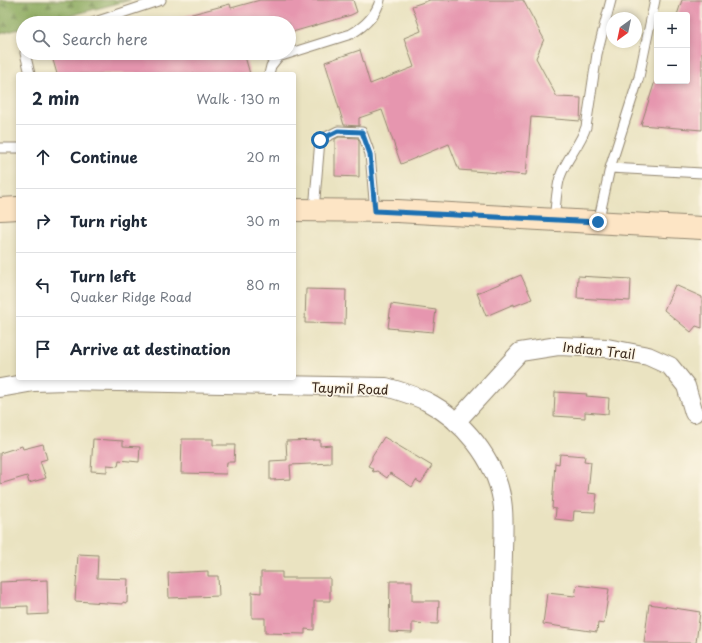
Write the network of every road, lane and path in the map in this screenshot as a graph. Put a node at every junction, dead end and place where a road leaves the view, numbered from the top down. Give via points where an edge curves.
1 (161, 0) edge
2 (380, 0) edge
3 (611, 0) edge
4 (655, 0) edge
5 (113, 16) edge
6 (296, 51) edge
7 (27, 60) edge
8 (276, 60) edge
9 (30, 72) edge
10 (270, 72) edge
11 (0, 148) edge
12 (16, 148) edge
13 (610, 168) junction
14 (702, 173) edge
15 (16, 208) edge
16 (0, 209) edge
17 (304, 210) edge
18 (375, 211) junction
19 (554, 220) junction
20 (598, 222) junction
21 (702, 228) edge
22 (0, 388) edge
23 (694, 413) dead end
24 (456, 422) junction
25 (501, 643) edge

1 - 5 lane
2 - 6 lane via 378,8 361,28 351,34
3 - 19 lane via 597,54 586,127 583,137 560,176
4 - 13 lane via 639,77
7 - 9 lane
8 - 10 lane
11 - 12 lane
13 - 14 lane
13 - 20 lane
15 - 16 street
17 - 18 street
17 - 18 lane via 320,140 338,131 362,132 370,154
18 - 19 street
19 - 20 street
20 - 21 street
22 - 24 street, Taymil Road via 34,382 66,381 386,387 427,401
23 - 24 street, Indian Trail via 686,386 670,366 641,354 607,348 558,346 520,352
24 - 25 street, Taymil Road via 469,435 488,462 502,499 504,513

